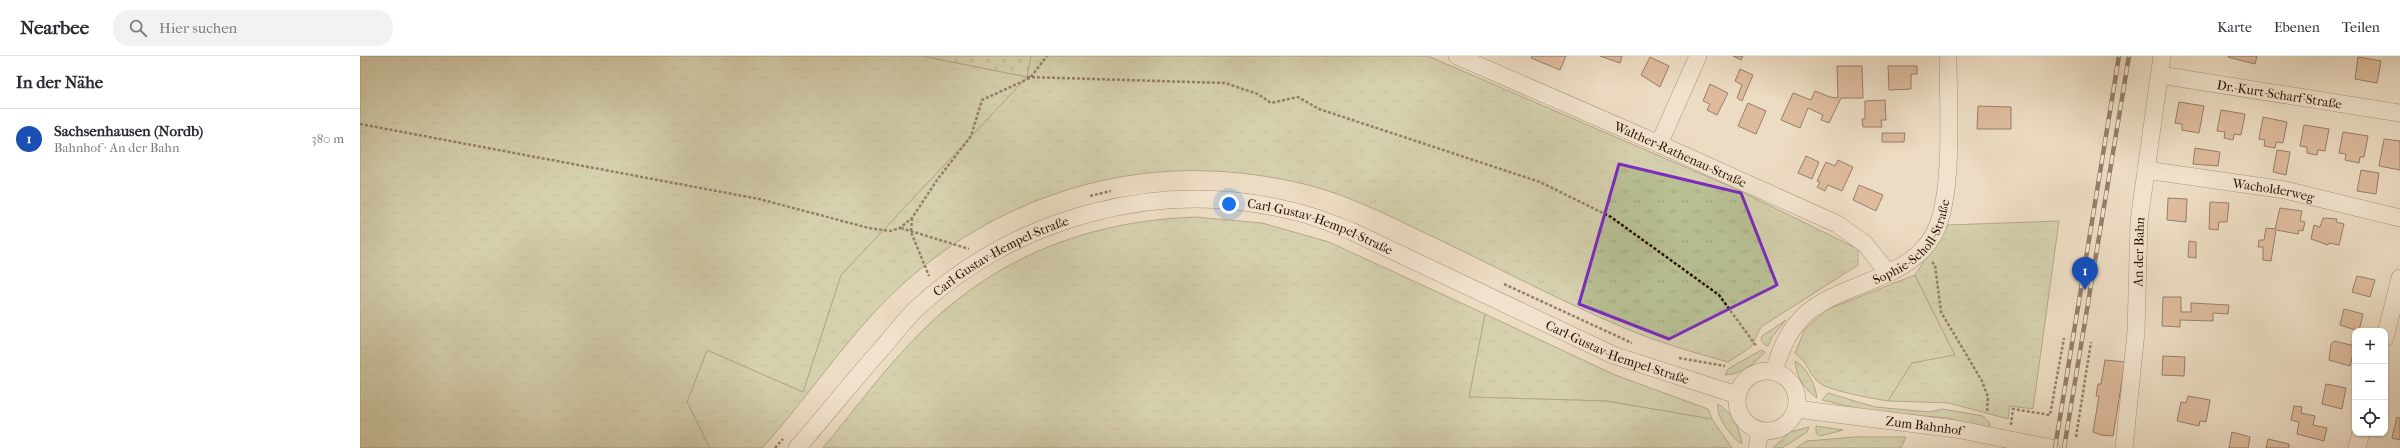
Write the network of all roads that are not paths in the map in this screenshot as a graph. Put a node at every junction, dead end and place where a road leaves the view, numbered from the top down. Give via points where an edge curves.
1 (1457, 56) edge
2 (1698, 56) edge
3 (1948, 56) edge
4 (2162, 56) edge
5 (2160, 75) junction
6 (2400, 113) edge
7 (1659, 144) junction
8 (2146, 170) junction
9 (2400, 218) edge
10 (1889, 274) junction
11 (2400, 278) edge
12 (2388, 328) edge
13 (1774, 372) junction
14 (1737, 395) junction
15 (1796, 409) junction
16 (1760, 431) junction
17 (2360, 436) edge
18 (791, 443) edge
19 (1757, 448) edge
20 (2051, 448) edge
21 (2124, 448) edge
22 (2357, 448) edge

1 - 7 street, Walther-Rathenau-Straße
2 - 7 street
3 - 10 street, Sophie-Scholl-Straße via 1947,165 1940,220 1922,251
4 - 5 street, An der Bahn
5 - 6 street, Dr.-Kurt-Scharf-Straße
5 - 8 street, An der Bahn
7 - 10 street, Walther-Rathenau-Straße via 1837,224 1865,244
8 - 9 street, Wacholderweg via 2284,190
8 - 21 street, An der Bahn via 2139,221 2136,332
10 - 13 street, Sophie-Scholl-Straße via 1829,298 1808,313 1792,330 1780,352
11 - 12 street
13 - 14 street via 1755,373 1741,386
13 - 15 street via 1788,379 1793,386 1797,401
14 - 16 street via 1739,413 1748,424
14 - 18 street, Carl-Gustav-Hempel-Straße via 1613,354 1325,221 1256,204 1170,199 1100,209 1078,215 1019,239 984,258 947,283 914,311
15 - 16 street via 1786,424 1770,431
15 - 20 street, Zum Bahnhof via 1956,429
16 - 19 street
17 - 22 street

